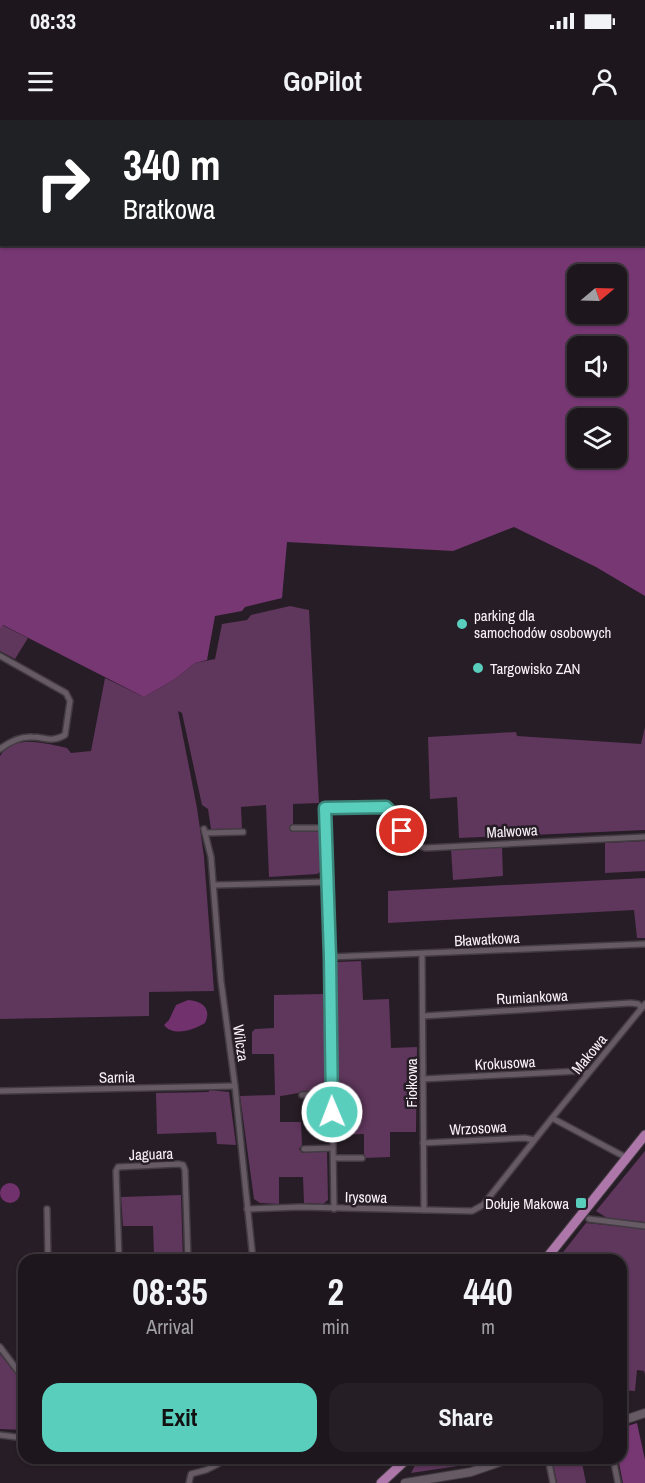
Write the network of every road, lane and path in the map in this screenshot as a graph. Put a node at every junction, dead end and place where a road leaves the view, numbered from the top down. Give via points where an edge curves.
1 (0, 656) edge
2 (0, 749) edge
3 (293, 828) dead end
4 (326, 828) junction
5 (243, 832) dead end
6 (645, 837) edge
7 (327, 882) junction
8 (214, 885) junction
9 (645, 944) edge
10 (422, 955) junction
11 (330, 957) junction
12 (643, 1006) edge
13 (423, 1016) junction
14 (588, 1073) junction
15 (423, 1079) junction
16 (235, 1086) junction
17 (0, 1091) edge
18 (332, 1093) junction
19 (302, 1095) dead end
20 (552, 1118) junction
21 (645, 1135) edge
22 (534, 1140) junction
23 (423, 1143) junction
24 (333, 1148) junction
25 (304, 1149) dead end
26 (334, 1158) junction
27 (362, 1158) dead end
28 (627, 1158) junction
29 (483, 1205) joint
30 (47, 1209) dead end
31 (247, 1209) junction
32 (334, 1209) junction
33 (424, 1210) junction
34 (589, 1219) dead end
35 (645, 1226) edge
36 (48, 1254) edge
37 (119, 1254) edge
38 (188, 1254) edge
39 (252, 1254) edge
40 (550, 1254) edge
41 (0, 1347) edge
42 (18, 1368) edge
43 (645, 1413) edge
44 (627, 1418) edge
45 (0, 1435) edge
46 (18, 1437) edge
47 (218, 1464) dead end
48 (402, 1464) edge
49 (494, 1464) edge
50 (549, 1464) edge
51 (614, 1464) edge
52 (385, 1482) edge
53 (189, 1483) edge
54 (405, 1483) edge
55 (553, 1483) edge
56 (618, 1483) edge

1 - 2 street via 66,693 70,701 65,735 56,740 30,736 16,739
3 - 4 street
4 - 6 street, Malwowa via 325,808 386,807 408,841 425,848
4 - 7 street
5 - 8 street, Wilcza via 205,831
7 - 8 street
7 - 11 street
8 - 16 street, Wilcza via 221,981
9 - 10 street, Bławatkowa
10 - 11 street, Bławatkowa
10 - 13 street, Fiołkowa
11 - 18 street
12 - 13 street, Rumiankowa via 631,1003
12 - 14 street, Makowa
13 - 15 street, Fiołkowa
14 - 15 street, Krokusowa
14 - 20 street, Makowa
15 - 23 street, Fiołkowa
16 - 17 street, Sarnia
16 - 31 street, Wilcza
18 - 19 street
18 - 24 street
20 - 22 street, Makowa
20 - 28 street
21 - 28 main road
22 - 23 street, Wrzosowa
22 - 29 street, Makowa
23 - 33 street, Fiołkowa
24 - 25 street
24 - 26 street
26 - 27 street
26 - 32 street
28 - 40 main road
29 - 33 street, Irysowa via 472,1211
30 - 36 street
31 - 32 street, Irysowa
31 - 39 street, Wilcza
32 - 33 street, Irysowa
34 - 35 street
37 - 38 street, Jaguara via 118,1167 178,1164 185,1170
41 - 42 street
43 - 44 street
45 - 46 street
47 - 53 street via 191,1474
48 - 52 main road
49 - 54 street
50 - 55 street
51 - 56 street

